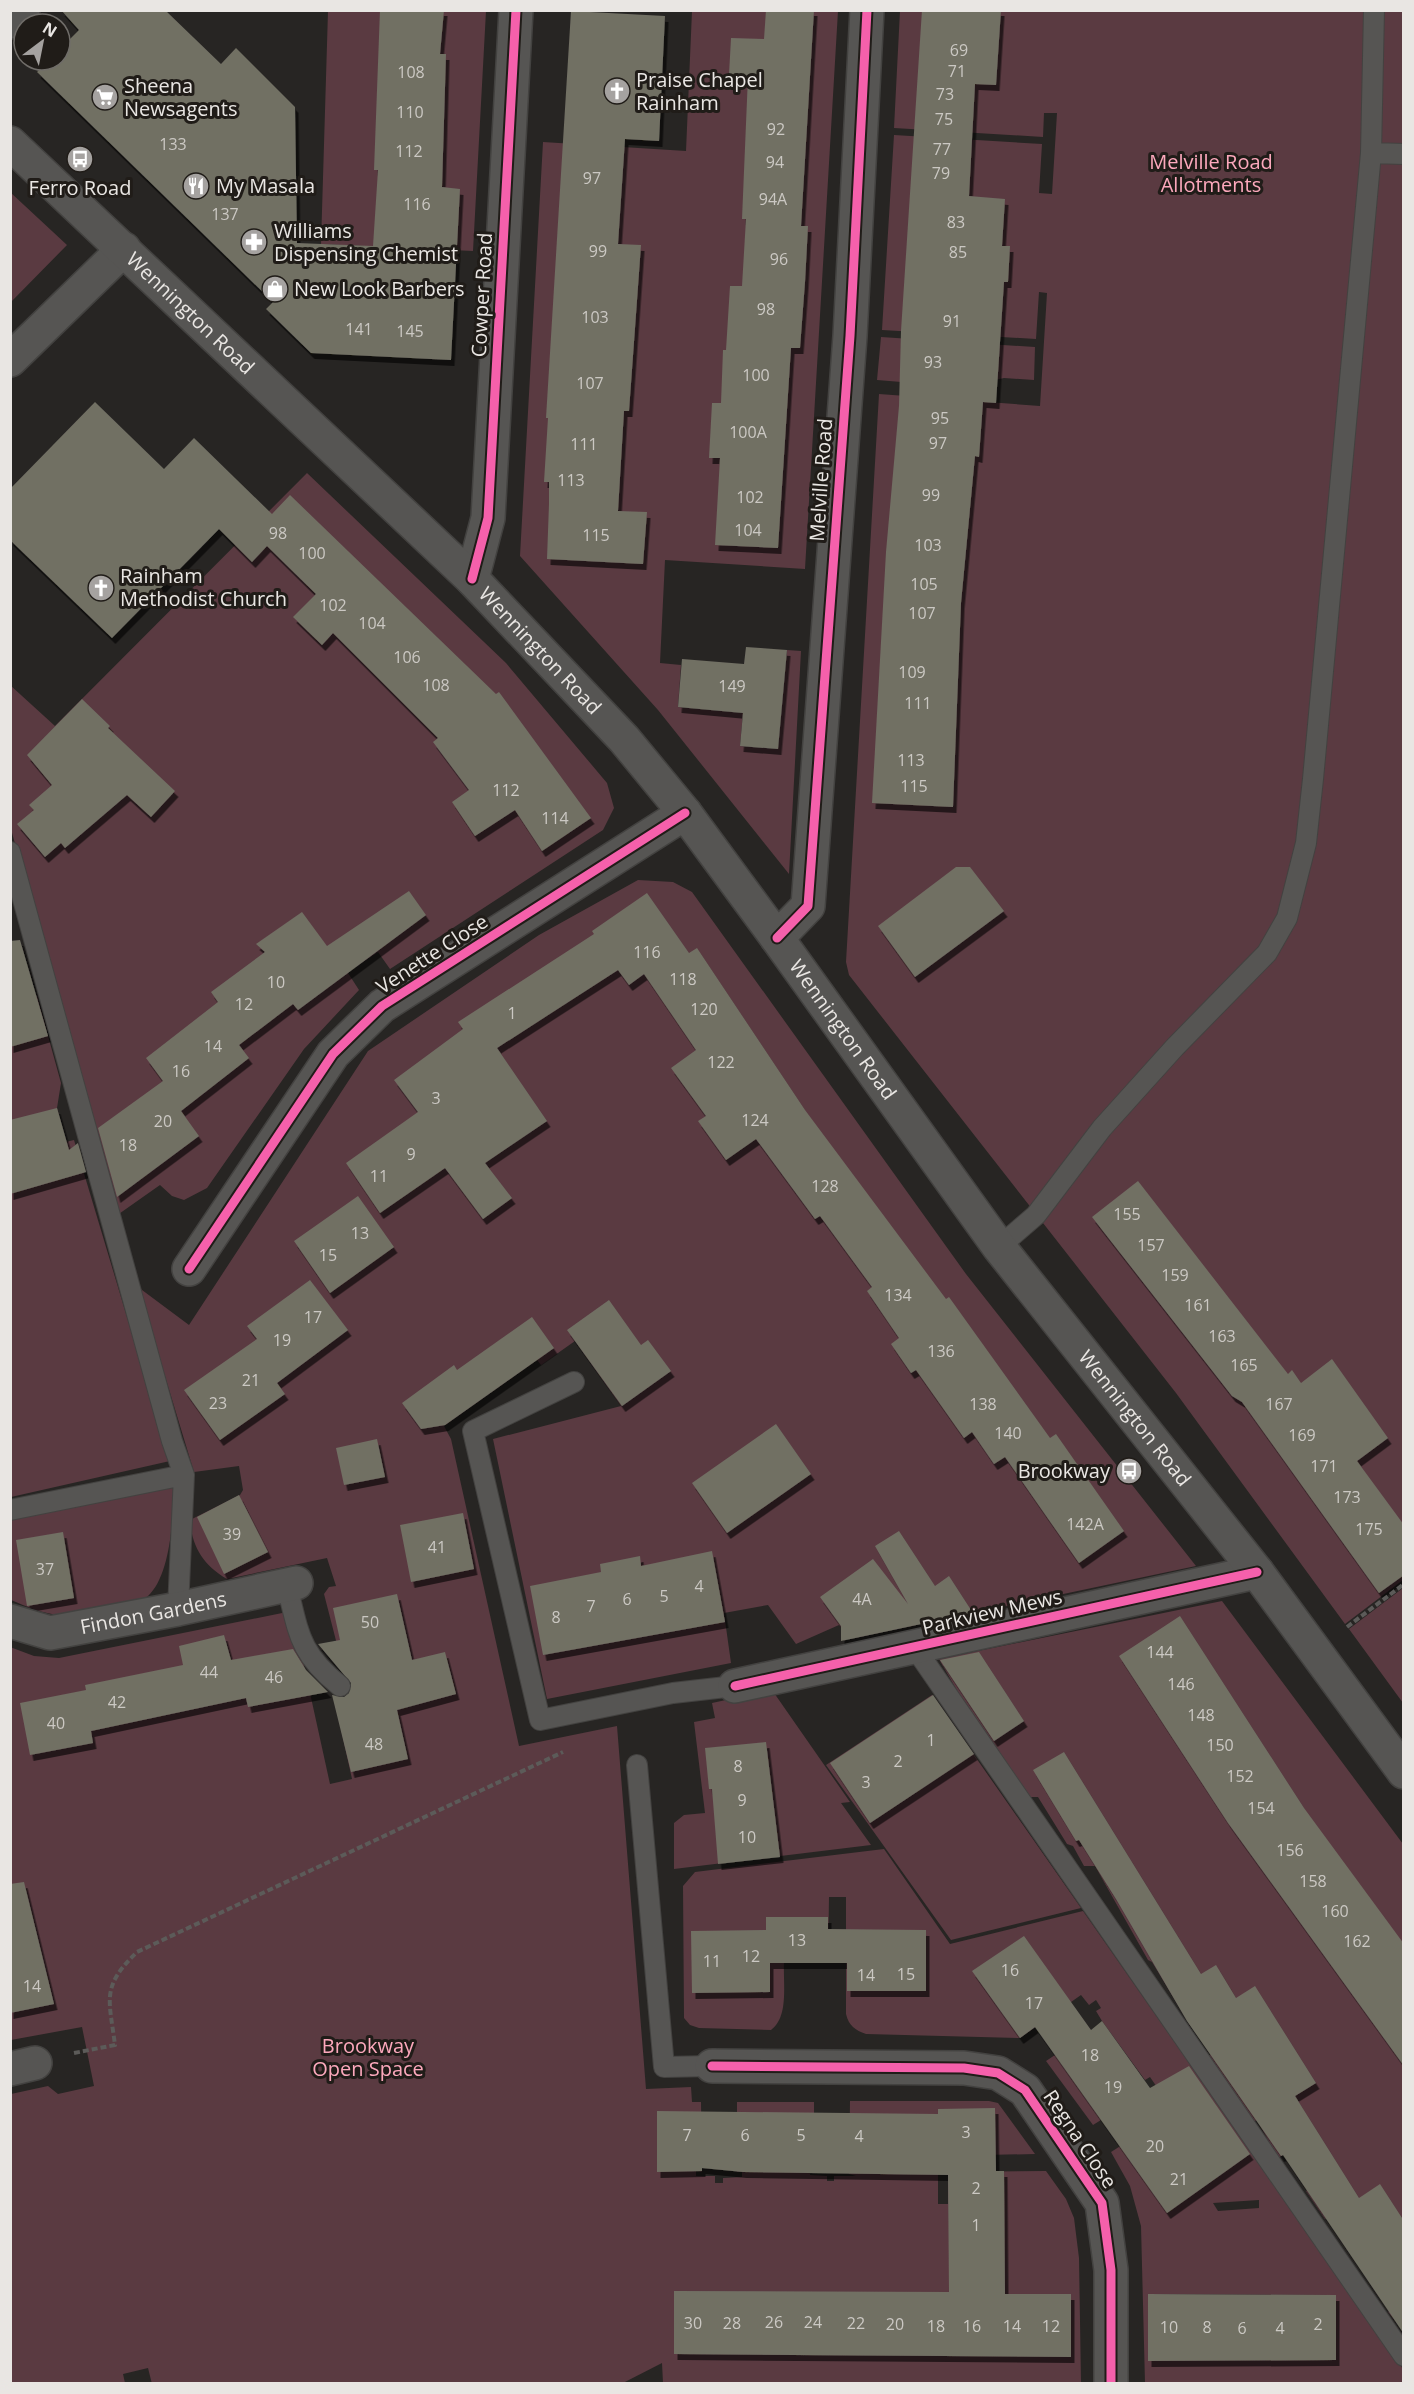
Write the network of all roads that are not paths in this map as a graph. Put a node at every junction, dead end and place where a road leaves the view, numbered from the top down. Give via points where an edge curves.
1 (23, 10) edge
2 (516, 10) edge
3 (867, 10) edge
4 (1374, 10) edge
5 (10, 22) edge
6 (10, 142) edge
7 (1371, 153) junction
8 (1404, 154) edge
9 (124, 249) junction
10 (10, 360) edge
11 (472, 579) junction
12 (684, 813) junction
13 (10, 852) edge
14 (777, 938) junction
15 (999, 1247) junction
16 (189, 1269) dead end
17 (574, 1382) dead end
18 (184, 1475) junction
19 (10, 1510) edge
20 (1257, 1572) junction
21 (291, 1584) joint
22 (178, 1609) junction
23 (10, 1621) edge
24 (915, 1648) junction
25 (340, 1686) dead end
26 (735, 1686) joint
27 (637, 1765) dead end
28 (1404, 1772) edge
29 (712, 2066) joint
30 (1404, 2356) edge
31 (1111, 2384) edge

1 - 5 street
2 - 11 street, Cowper Road via 488,518
3 - 14 street, Melville Road via 850,336 808,906
4 - 7 lane
6 - 9 street, Wennington Road
7 - 8 lane
7 - 15 lane via 1306,843 1287,918 1267,953 1102,1128 1036,1215
9 - 10 street
9 - 11 street, Wennington Road
11 - 12 street, Wennington Road via 624,739
12 - 14 street, Wennington Road
12 - 16 street, Venette Close via 382,1006 333,1054
13 - 18 lane
14 - 15 street, Wennington Road
15 - 20 street, Wennington Road
17 - 26 lane via 473,1431 540,1720 673,1693
18 - 19 lane
18 - 22 lane
20 - 24 street, Parkview Mews
20 - 28 street, Wennington Road
21 - 22 street, Findon Gardens
21 - 25 lane via 303,1645 320,1670
22 - 23 street, Findon Gardens via 50,1633
24 - 26 street, Parkview Mews
24 - 30 lane
27 - 29 lane via 664,2067
29 - 31 street, Regna Close via 963,2068 999,2073 1025,2090 1102,2203 1111,2270

